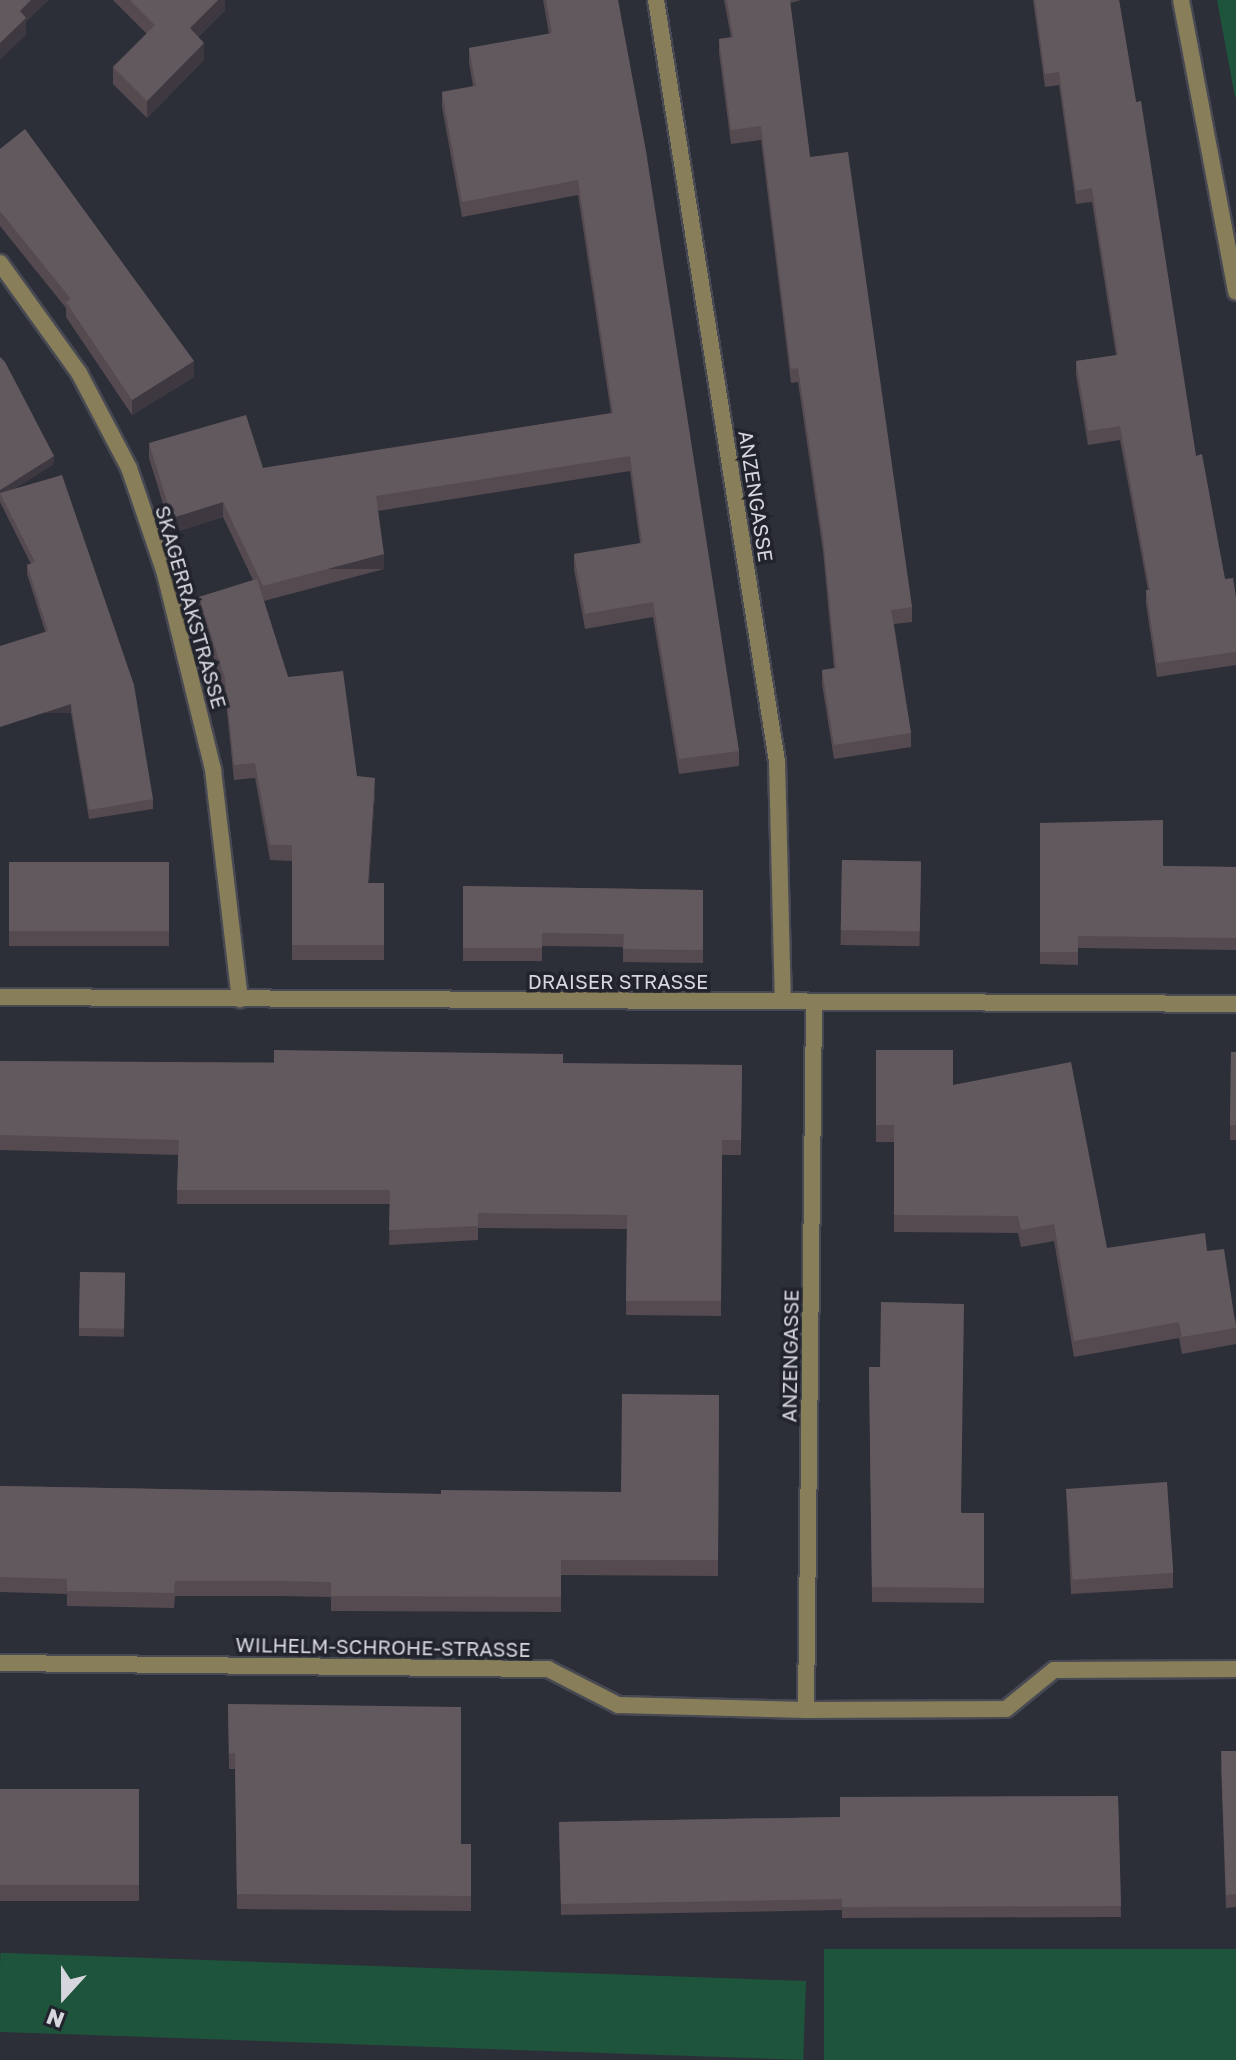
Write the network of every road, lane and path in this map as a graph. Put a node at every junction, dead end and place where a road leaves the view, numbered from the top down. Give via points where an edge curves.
1 (656, 0) edge
2 (1181, 0) edge
3 (0, 263) edge
4 (1236, 292) edge
5 (0, 997) edge
6 (240, 999) junction
7 (783, 1001) junction
8 (814, 1002) junction
9 (1236, 1004) edge
10 (0, 1663) edge
11 (1236, 1669) edge
12 (806, 1710) junction

1 - 7 street, ANZENGASSE via 777,761
2 - 4 street
3 - 6 street, SKAGERRAKSTRASSE via 79,373 129,468 165,574 213,770
5 - 6 street, DRAISER STRASSE
6 - 7 street, DRAISER STRASSE
7 - 8 street, DRAISER STRASSE
8 - 9 street, DRAISER STRASSE
8 - 12 street, ANZENGASSE
10 - 12 street, WILHELM-SCHROHE-STRASSE via 548,1669 618,1705
11 - 12 street, WILHELM-SCHROHE-STRASSE via 1054,1670 1006,1709

